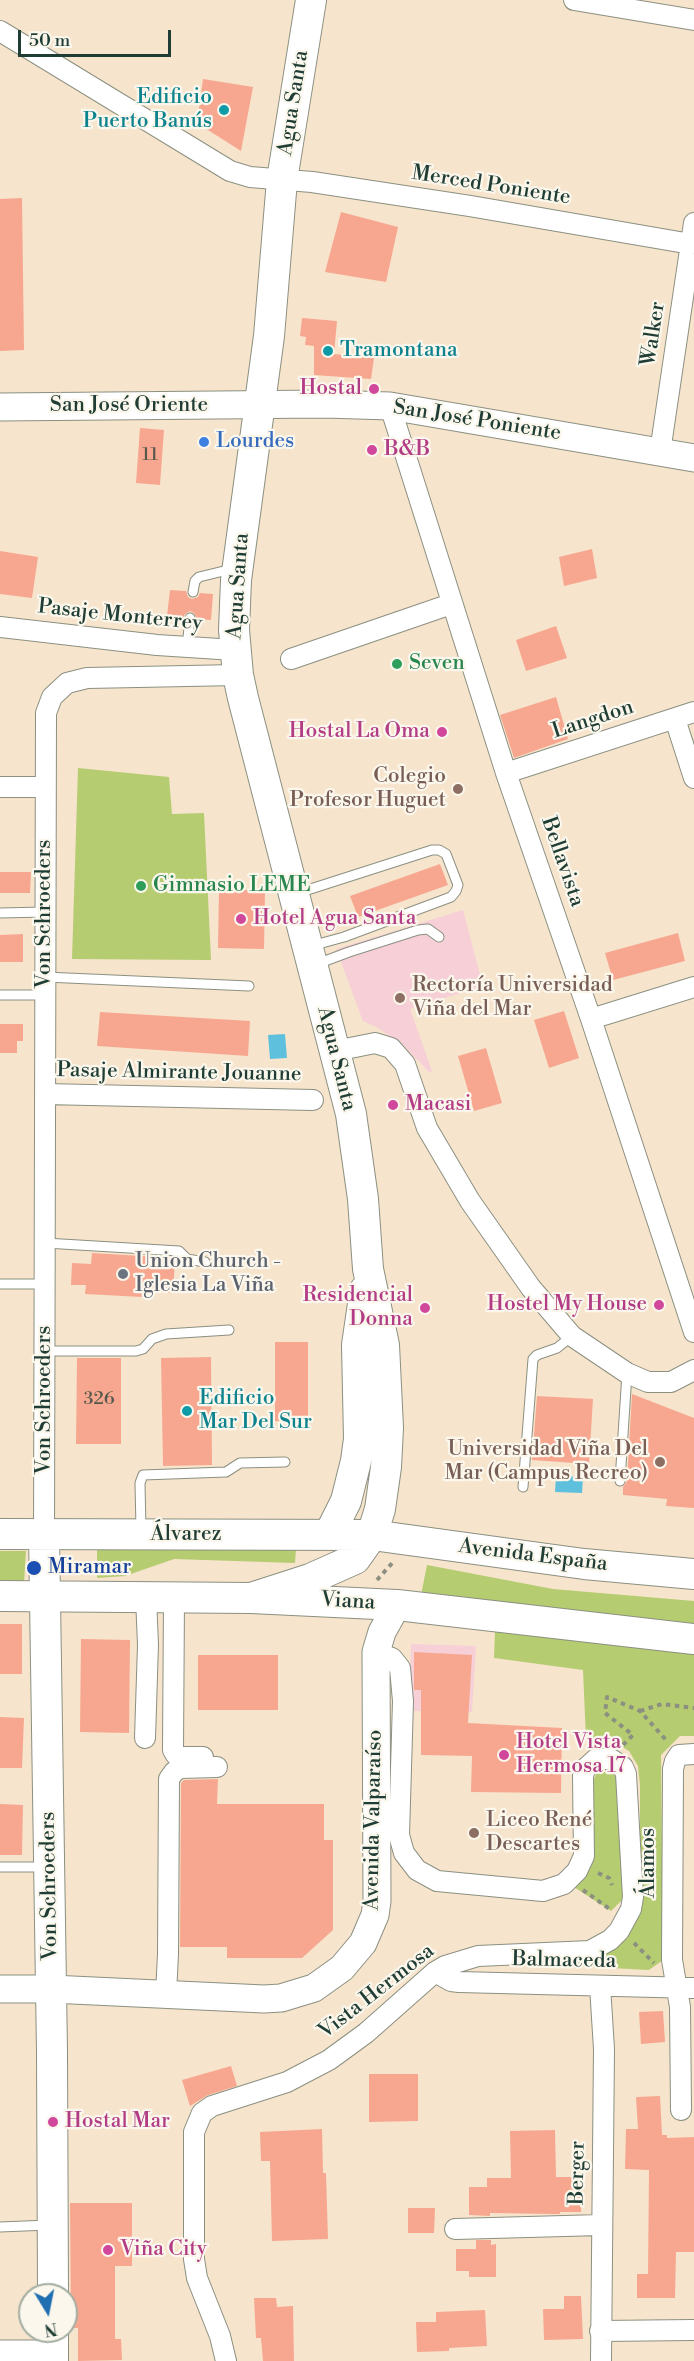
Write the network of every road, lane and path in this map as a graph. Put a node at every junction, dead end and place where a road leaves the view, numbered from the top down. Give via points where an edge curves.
1 (311, 0) edge
2 (574, 0) edge
3 (606, 2) edge
4 (694, 20) edge
5 (0, 31) edge
6 (282, 180) junction
7 (694, 223) edge
8 (691, 244) junction
9 (258, 405) junction
10 (390, 406) junction
11 (0, 407) edge
12 (660, 452) junction
13 (694, 458) edge
14 (238, 568) junction
15 (193, 592) dead end
16 (451, 604) junction
17 (190, 618) dead end
18 (0, 627) edge
19 (187, 647) junction
20 (291, 659) dead end
21 (236, 663) junction
22 (694, 712) edge
23 (675, 719) junction
24 (507, 773) junction
25 (694, 778) edge
26 (0, 787) edge
27 (45, 787) junction
28 (292, 895) junction
29 (45, 912) junction
30 (0, 913) edge
31 (439, 937) dead end
32 (309, 957) junction
33 (45, 986) junction
34 (249, 986) dead end
35 (694, 987) edge
36 (0, 995) edge
37 (591, 1019) junction
38 (335, 1051) junction
39 (45, 1094) junction
40 (313, 1100) dead end
41 (45, 1243) junction
42 (205, 1262) dead end
43 (368, 1269) junction
44 (0, 1284) edge
45 (45, 1284) junction
46 (229, 1330) dead end
47 (694, 1332) edge
48 (572, 1336) junction
49 (45, 1351) junction
50 (694, 1370) edge
51 (627, 1373) junction
52 (285, 1462) dead end
53 (620, 1481) dead end
54 (523, 1486) dead end
55 (0, 1534) edge
56 (45, 1534) junction
57 (141, 1535) junction
58 (329, 1535) junction
59 (372, 1535) junction
60 (694, 1574) edge
61 (0, 1596) edge
62 (47, 1596) junction
63 (160, 1597) junction
64 (251, 1598) junction
65 (397, 1605) junction
66 (694, 1639) edge
67 (376, 1652) junction
68 (694, 1708) edge
69 (640, 1712) junction
70 (145, 1738) dead end
71 (687, 1754) edge
72 (611, 1759) junction
73 (580, 1866) junction
74 (0, 1867) edge
75 (50, 1868) junction
76 (626, 1920) junction
77 (435, 1972) junction
78 (600, 1986) junction
79 (686, 1988) edge
80 (0, 1989) edge
81 (51, 1989) junction
82 (166, 1994) junction
83 (681, 2110) dead end
84 (53, 2225) junction
85 (601, 2225) junction
86 (0, 2227) edge
87 (455, 2229) dead end
88 (53, 2283) edge
89 (694, 2330) edge
90 (600, 2331) junction
91 (53, 2349) edge
92 (0, 2354) edge
93 (226, 2361) edge
94 (601, 2361) edge

1 - 6 main road, Agua Santa
2 - 3 street
3 - 4 street
5 - 6 street, Merced Poniente via 230,171
6 - 8 street, Merced Poniente via 470,206
6 - 9 main road, Agua Santa via 269,336
7 - 8 street, Walker
8 - 12 street, Walker
9 - 10 street, San José Poniente
9 - 11 street, San José Oriente
9 - 14 main road, Agua Santa
10 - 12 street, San José Poniente
10 - 16 street, Bellavista
12 - 13 street, San José Poniente
14 - 15 lane via 199,577
14 - 21 main road, Agua Santa via 234,608
16 - 20 street
16 - 24 street, Bellavista
17 - 19 lane
18 - 19 street, Pasaje Monterrey
19 - 21 street, Pasaje Monterrey
21 - 27 street, Von Schroeders via 68,683 52,697 46,713
21 - 28 main road, Agua Santa
22 - 23 street, Langdon
23 - 24 street, Langdon
23 - 25 street
24 - 37 street, Bellavista
26 - 27 street
27 - 29 street, Von Schroeders
28 - 32 main road, Agua Santa
28 - 32 lane via 432,850 446,854 458,885 451,897 344,937
29 - 30 lane
29 - 33 street, Von Schroeders
31 - 32 lane via 428,929 418,930 349,952
32 - 38 main road, Agua Santa
33 - 34 lane
33 - 36 lane
33 - 39 street, Von Schroeders
35 - 37 street
37 - 47 street, Bellavista
38 - 43 main road, Agua Santa via 358,1156
38 - 48 street via 375,1043 391,1048 405,1064 427,1128 470,1201 531,1288
39 - 40 street, Pasaje Almirante Jouanne
39 - 41 street, Von Schroeders
41 - 42 lane via 179,1251 187,1259
41 - 45 street, Von Schroeders
43 - 58 main road, Agua Santa via 357,1345 356,1461 346,1501
43 - 59 main road, Agua Santa via 384,1345 388,1428 380,1509
44 - 45 lane
45 - 49 street, Von Schroeders
46 - 49 lane via 159,1335 136,1351
48 - 51 street
48 - 54 lane via 533,1359
49 - 56 street, Von Schroeders
50 - 51 street via 671,1382 648,1382
51 - 53 lane
52 - 57 lane via 240,1463 226,1472 143,1475
55 - 56 main road, Álvarez
56 - 57 main road, Álvarez
56 - 62 main road, Von Schroeders
57 - 58 main road, Álvarez
58 - 59 main road, Álvarez
59 - 60 main road, Avenida España via 584,1564
59 - 64 main road, Agua Santa via 355,1559 310,1580
61 - 62 main road, Viana
62 - 63 main road, Viana
62 - 75 main road, Von Schroeders
63 - 64 main road, Viana
63 - 70 street via 148,1645
63 - 82 street via 173,1750 182,1757 211,1762 180,1768 169,1779
64 - 65 main road, Viana
65 - 66 main road, Viana
65 - 67 street, Avenida Valparaíso
67 - 73 street via 392,1658 400,1668 403,1701 399,1835 404,1853 417,1870 437,1881 543,1891 564,1884
67 - 82 street, Avenida Valparaíso via 378,1901 363,1943 329,1979 298,1994 264,1999
68 - 69 path via 663,1704
69 - 71 path
69 - 72 path via 607,1697 605,1713 633,1735
71 - 79 street, Álamos via 675,1761 673,1780 672,1960
72 - 73 street via 596,1759 582,1776 585,1846
72 - 76 street, Vista Hermosa via 626,1774 633,1896
73 - 76 path via 609,1878
74 - 75 lane
75 - 81 main road, Von Schroeders
76 - 77 street, Vista Hermosa via 610,1940 590,1951 478,1956
77 - 78 street, Balmaceda via 459,1982
77 - 93 street, Vista Hermosa via 329,2060 287,2082 212,2106 198,2119 194,2140 194,2259
78 - 79 street, Balmaceda
78 - 85 street, Berger via 604,2049
79 - 83 street, Álamos via 680,2007
80 - 81 street, Avenida Valparaíso
81 - 82 street, Avenida Valparaíso
81 - 84 main road, Von Schroeders
84 - 86 lane
84 - 88 main road, Von Schroeders
85 - 87 street
85 - 90 street, Berger
89 - 90 street
90 - 94 street, Berger
91 - 92 street

